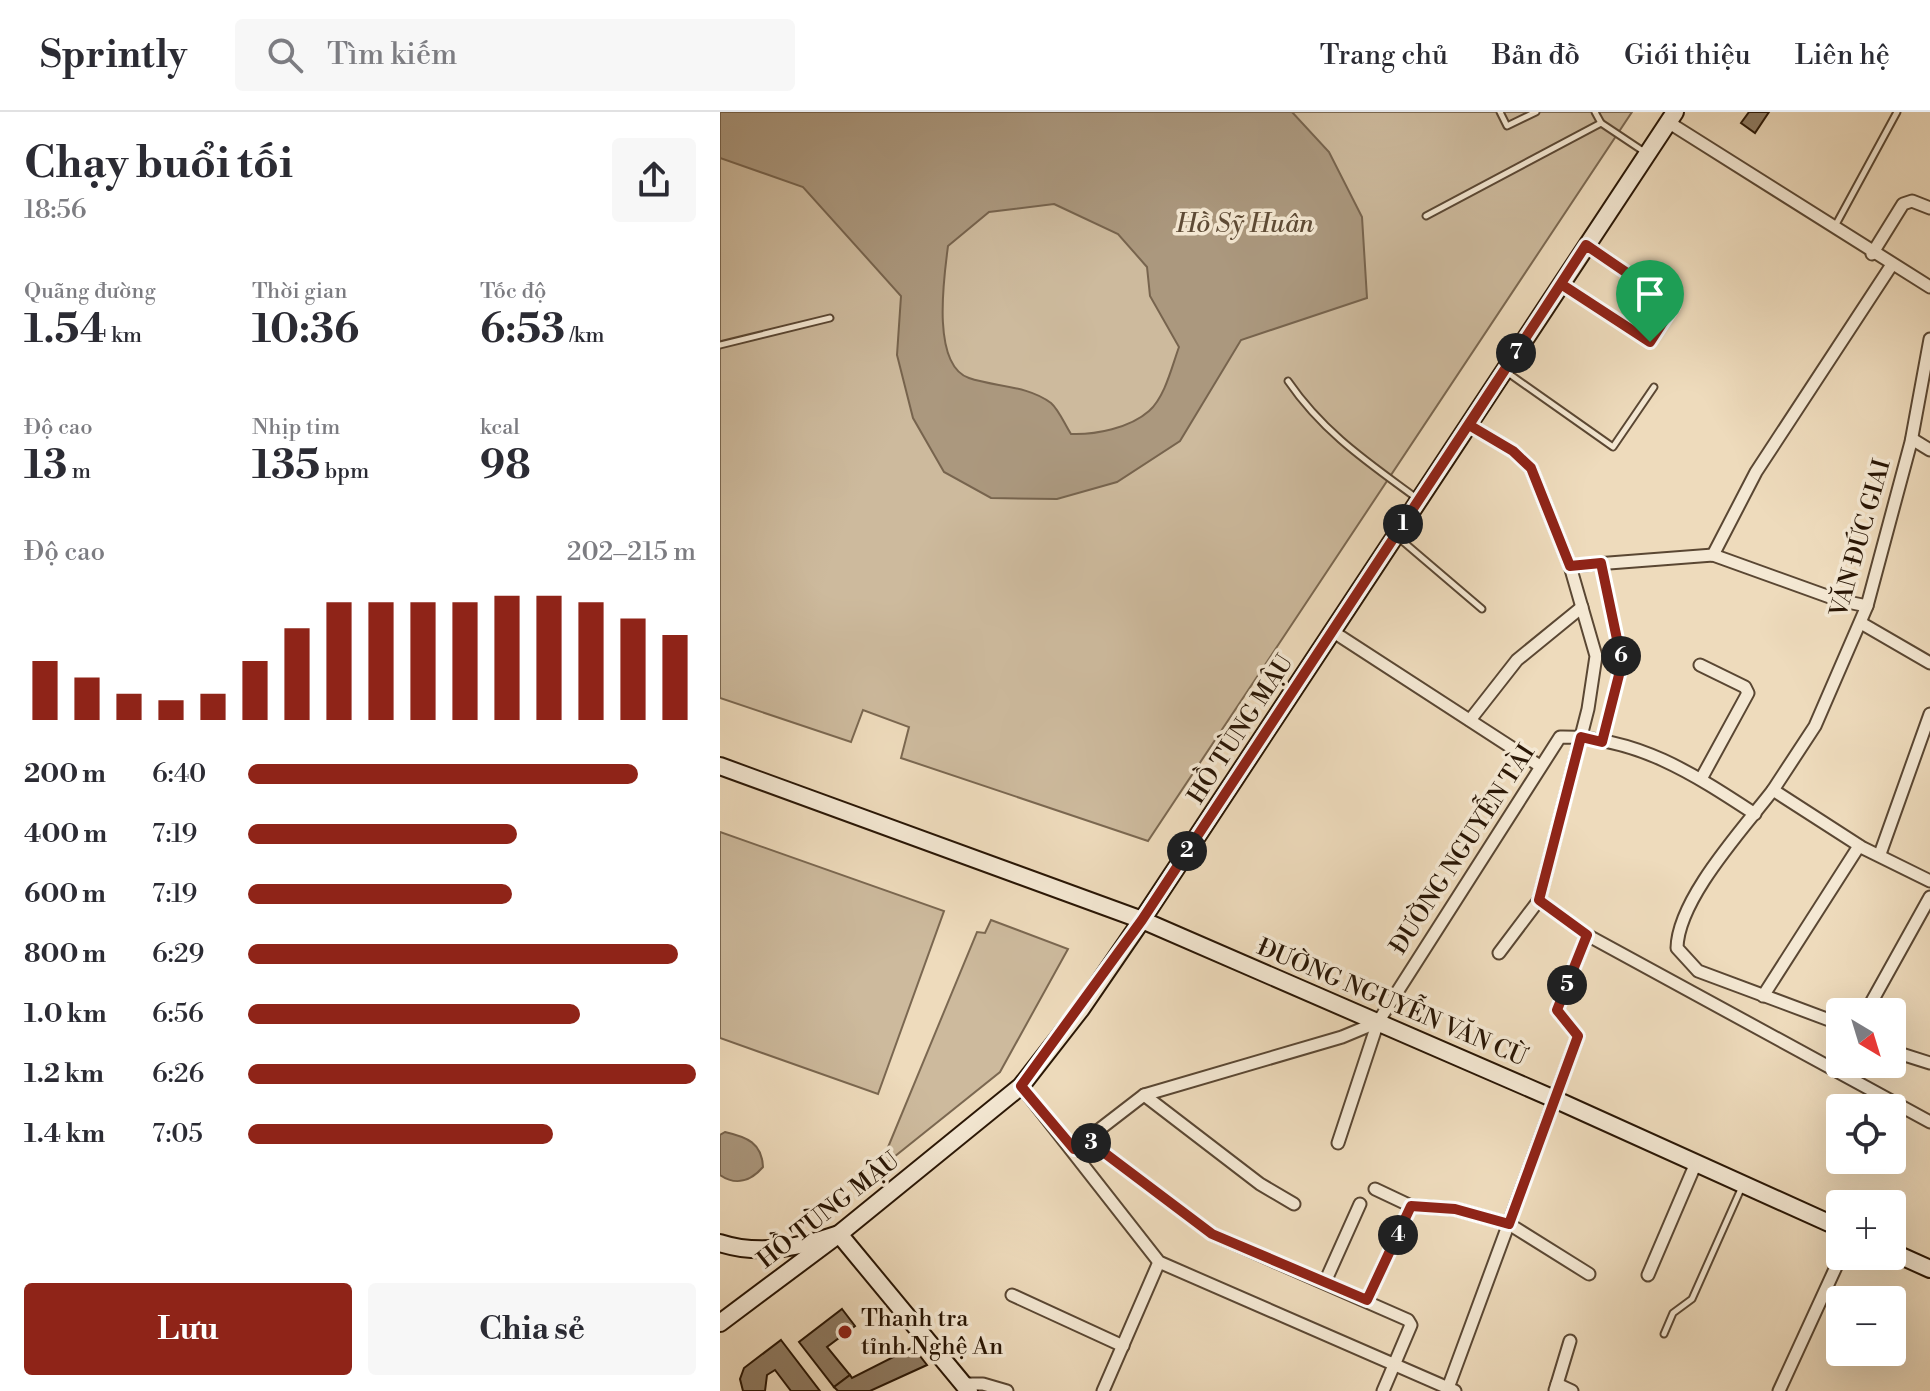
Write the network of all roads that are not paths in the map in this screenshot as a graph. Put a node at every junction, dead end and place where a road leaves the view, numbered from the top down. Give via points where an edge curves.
1 (1500, 112) edge
2 (1536, 112) edge
3 (1595, 112) edge
4 (1897, 112) edge
5 (1672, 117) edge
6 (1601, 123) junction
7 (1647, 153) junction
8 (1930, 208) edge
9 (1426, 216) dead end
10 (1833, 228) junction
11 (1586, 245) junction
12 (1872, 254) junction
13 (1891, 266) junction
14 (1561, 284) junction
15 (1930, 287) edge
16 (830, 318) dead end
17 (1930, 339) edge
18 (720, 345) edge
19 (1504, 370) junction
20 (1288, 381) dead end
21 (1654, 387) dead end
22 (1469, 425) junction
23 (1912, 439) junction
24 (1930, 450) edge
25 (1419, 500) junction
26 (1396, 535) junction
27 (1713, 555) junction
28 (1601, 563) junction
29 (1570, 566) junction
30 (1867, 606) junction
31 (1582, 607) junction
32 (1482, 609) dead end
33 (1861, 623) junction
34 (1332, 631) junction
35 (1930, 663) edge
36 (1700, 665) dead end
37 (1930, 714) edge
38 (1470, 720) junction
39 (1581, 737) junction
40 (1602, 742) junction
41 (720, 766) edge
42 (1540, 766) junction
43 (1701, 779) junction
44 (1773, 790) junction
45 (1755, 814) junction
46 (1859, 846) junction
47 (1880, 854) junction
48 (1930, 881) edge
49 (1930, 897) edge
50 (1539, 900) junction
51 (1142, 920) junction
52 (1587, 935) junction
53 (1499, 953) dead end
54 (1763, 996) junction
55 (1874, 998) edge
56 (1826, 1019) edge
57 (1378, 1022) junction
58 (1906, 1055) edge
59 (1930, 1063) edge
60 (1021, 1086) junction
61 (1144, 1095) junction
62 (1552, 1098) junction
63 (1930, 1122) edge
64 (1086, 1139) junction
65 (1338, 1143) dead end
66 (1074, 1149) junction
67 (1696, 1163) junction
68 (1743, 1184) junction
69 (1375, 1189) dead end
70 (1294, 1204) dead end
71 (1360, 1204) dead end
72 (1411, 1206) junction
73 (1826, 1222) edge
74 (1509, 1224) junction
75 (839, 1234) junction
76 (720, 1243) edge
77 (1906, 1258) edge
78 (1159, 1262) junction
79 (1930, 1269) edge
80 (1835, 1270) edge
81 (1589, 1274) dead end
82 (1648, 1275) dead end
83 (1325, 1282) junction
84 (1012, 1295) dead end
85 (1367, 1300) junction
86 (720, 1323) edge
87 (1664, 1334) dead end
88 (1570, 1341) dead end
89 (1123, 1346) junction
90 (1395, 1364) junction
91 (966, 1388) edge
92 (1556, 1388) edge
93 (1452, 1389) edge
94 (1007, 1391) edge
95 (1103, 1391) edge
96 (1383, 1391) edge
97 (1572, 1391) edge
98 (1779, 1391) edge

1 - 2 lane via 1507,126
3 - 6 lane
4 - 10 lane
5 - 7 main road, HỒ TÙNG MẬU
5 - 10 street
6 - 7 lane
6 - 9 lane
7 - 11 main road, HỒ TÙNG MẬU
8 - 12 street via 1912,201 1903,204
10 - 12 street
11 - 14 main road, HỒ TÙNG MẬU
11 - 14 lane via 1674,305 1650,342
12 - 13 street
13 - 15 street
13 - 27 street via 1756,472
14 - 19 main road, HỒ TÙNG MẬU
16 - 18 lane
17 - 23 street, VĂN ĐỨC GIAI
19 - 21 lane via 1613,447
19 - 22 main road, HỒ TÙNG MẬU
20 - 25 lane via 1312,416
22 - 25 main road, HỒ TÙNG MẬU
22 - 29 street via 1531,468
23 - 24 street
23 - 30 street, VĂN ĐỨC GIAI
25 - 26 main road, HỒ TÙNG MẬU
26 - 32 lane
26 - 34 main road, HỒ TÙNG MẬU
27 - 28 street
27 - 30 street
28 - 29 street
28 - 40 lane via 1622,663
29 - 31 street
30 - 33 street, VĂN ĐỨC GIAI
31 - 38 street via 1517,660
31 - 39 street via 1596,656
33 - 35 street
33 - 44 street, VĂN ĐỨC GIAI via 1815,726
34 - 38 street
34 - 51 main road, HỒ TÙNG MẬU
36 - 43 street via 1748,693
37 - 47 street
38 - 42 street
39 - 40 street
39 - 42 street, ĐƯỜNG NGUYỄN TÀI via 1560,737
39 - 50 street
40 - 43 street via 1665,758
41 - 51 main road, ĐƯỜNG NGUYỄN VĂN CỪ
42 - 57 street, ĐƯỜNG NGUYỄN TÀI
43 - 45 street
44 - 45 street, VĂN ĐỨC GIAI
44 - 46 street
45 - 54 street, VĂN ĐỨC GIAI via 1710,870 1677,933 1677,948 1698,971
46 - 47 street
46 - 54 street
47 - 48 street
49 - 55 street
50 - 52 street
50 - 53 street
51 - 57 main road, ĐƯỜNG NGUYỄN VĂN CỪ
51 - 60 main road, HỒ TÙNG MẬU
52 - 62 street via 1557,1010 1578,1036
52 - 63 street
54 - 56 street
57 - 61 street
57 - 62 main road, ĐƯỜNG NGUYỄN VĂN CỪ
57 - 65 street, ĐƯỜNG NGUYỄN TÀI
58 - 59 street
60 - 66 street
60 - 75 main road, HỒ TÙNG MẬU
61 - 64 street
61 - 70 street
62 - 67 main road, ĐƯỜNG NGUYỄN VĂN CỪ
62 - 74 street
64 - 66 street
64 - 83 street via 1212,1234
66 - 78 street
67 - 68 main road, ĐƯỜNG NGUYỄN VĂN CỪ
67 - 82 street
68 - 73 main road, ĐƯỜNG NGUYỄN VĂN CỪ
68 - 87 lane via 1692,1299 1673,1313
69 - 72 street
71 - 83 street
72 - 74 street via 1455,1209
72 - 85 street
74 - 81 street
74 - 93 street
75 - 76 main road via 804,1246 759,1250
75 - 86 main road, HỒ TÙNG MẬU
75 - 91 main road
77 - 79 main road
78 - 89 street
78 - 90 street
80 - 98 street
83 - 85 street
84 - 89 street
85 - 90 street via 1411,1323
88 - 92 street
89 - 95 street
90 - 93 street
90 - 96 street
91 - 94 street via 983,1384
92 - 97 street

